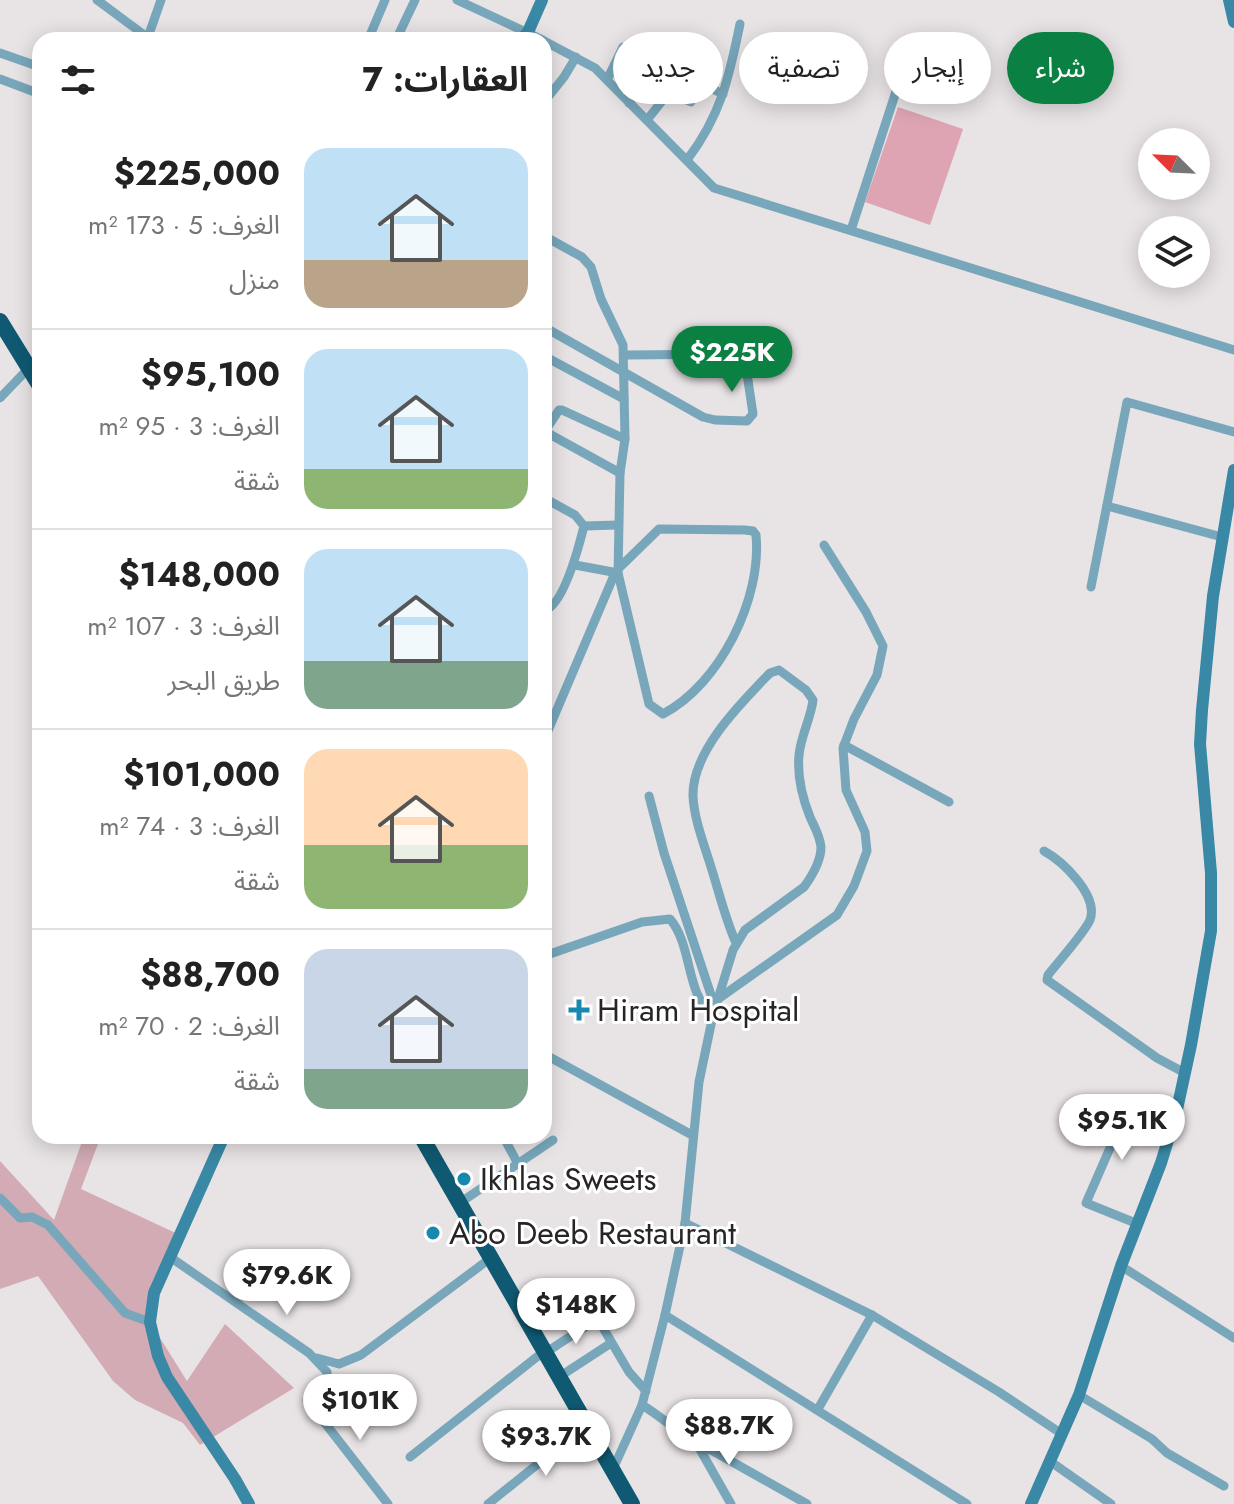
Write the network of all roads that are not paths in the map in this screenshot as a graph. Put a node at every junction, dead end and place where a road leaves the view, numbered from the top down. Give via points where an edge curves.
1 (161, 0) edge
2 (385, 0) edge
3 (415, 0) edge
4 (457, 0) edge
5 (542, 0) edge
6 (1229, 0) edge
7 (104, 2) edge
8 (1234, 22) edge
9 (740, 24) dead end
10 (141, 32) edge
11 (152, 32) edge
12 (371, 32) edge
13 (400, 32) edge
14 (517, 32) edge
15 (526, 32) edge
16 (552, 45) edge
17 (0, 53) edge
18 (576, 57) junction
19 (32, 64) edge
20 (613, 68) edge
21 (0, 79) edge
22 (607, 80) junction
23 (613, 86) edge
24 (32, 91) edge
25 (552, 93) edge
26 (723, 94) edge
27 (630, 104) edge
28 (660, 104) edge
29 (720, 104) edge
30 (892, 104) edge
31 (647, 120) junction
32 (687, 160) junction
33 (851, 230) junction
34 (552, 240) edge
35 (0, 321) edge
36 (552, 331) edge
37 (0, 335) edge
38 (1234, 350) edge
39 (626, 355) junction
40 (552, 360) edge
41 (624, 370) junction
42 (32, 374) edge
43 (32, 375) edge
44 (32, 378) edge
45 (0, 398) edge
46 (624, 399) junction
47 (552, 420) edge
48 (1234, 432) edge
49 (552, 435) edge
50 (625, 439) junction
51 (1234, 470) edge
52 (620, 473) junction
53 (552, 502) edge
54 (1107, 506) junction
55 (618, 525) junction
56 (584, 526) junction
57 (1222, 537) junction
58 (824, 545) dead end
59 (575, 565) junction
60 (617, 572) junction
61 (1091, 587) dead end
62 (552, 607) edge
63 (552, 722) edge
64 (844, 745) junction
65 (649, 796) dead end
66 (949, 802) dead end
67 (1044, 851) dead end
68 (736, 943) junction
69 (552, 953) edge
70 (715, 1007) junction
71 (552, 1058) edge
72 (1185, 1073) junction
73 (1127, 1109) dead end
74 (692, 1135) junction
75 (220, 1144) edge
76 (416, 1144) edge
77 (425, 1144) edge
78 (507, 1144) edge
79 (547, 1144) edge
80 (518, 1164) junction
81 (0, 1198) edge
82 (458, 1204) junction
83 (685, 1223) junction
84 (1138, 1224) junction
85 (170, 1257) junction
86 (484, 1263) junction
87 (1121, 1266) junction
88 (579, 1287) dead end
89 (665, 1315) junction
90 (872, 1315) junction
91 (597, 1319) junction
92 (150, 1322) junction
93 (1234, 1338) edge
94 (611, 1343) junction
95 (309, 1353) junction
96 (542, 1354) junction
97 (559, 1377) junction
98 (646, 1391) junction
99 (1079, 1395) junction
100 (307, 1400) dead end
101 (642, 1405) junction
102 (818, 1409) junction
103 (354, 1423) dead end
104 (584, 1431) junction
105 (1062, 1434) junction
106 (698, 1446) junction
107 (410, 1457) dead end
108 (1051, 1462) junction
109 (613, 1469) junction
110 (1224, 1486) dead end
111 (947, 1492) junction
112 (249, 1504) edge
113 (388, 1504) edge
114 (488, 1504) edge
115 (621, 1504) edge
116 (632, 1504) edge
117 (731, 1504) edge
118 (807, 1504) edge
119 (940, 1504) edge
120 (967, 1504) edge
121 (1031, 1504) edge
122 (1111, 1504) edge

1 - 11 street
2 - 12 street
3 - 13 street
4 - 14 street
5 - 15 main road
6 - 8 main road
7 - 10 street
9 - 26 street
16 - 18 street
17 - 19 street
18 - 22 street
18 - 25 street
20 - 22 street
21 - 24 street
22 - 23 street
27 - 31 street
28 - 31 street
29 - 32 street
30 - 33 street
31 - 32 street
32 - 33 street via 714,188
33 - 38 street
34 - 39 street via 591,267
35 - 42 highway
36 - 41 street
37 - 43 highway
39 - 41 street
39 - 41 street via 741,354 753,414 747,421 709,419
40 - 46 street
41 - 46 street
44 - 45 street
46 - 50 street
47 - 50 street via 562,410
48 - 54 street via 1127,402
49 - 52 street
50 - 52 street
51 - 57 main road
52 - 55 street
53 - 56 street
54 - 57 street
54 - 61 street
55 - 56 street
55 - 60 street
56 - 59 street
57 - 72 main road via 1200,744 1211,931
58 - 64 street via 883,646 877,675
59 - 60 street
59 - 62 street
60 - 60 street via 649,704 663,714 707,675 733,640 754,579 756,535 745,530 659,529
60 - 63 street
64 - 66 street
64 - 70 street via 846,790 867,843 854,886 837,915
65 - 70 street
67 - 72 street via 1075,877 1090,906 1090,919 1047,980
68 - 68 street via 745,930 804,887 820,853 799,778 802,734 813,700 779,670 729,717 695,780 699,827
68 - 70 street
69 - 70 street via 642,922 670,919 701,1004
70 - 74 street
71 - 74 street
72 - 84 main road via 1169,1141
73 - 84 street via 1086,1203
74 - 83 street
75 - 85 main road
76 - 86 highway
77 - 82 highway
78 - 80 street
79 - 80 street
80 - 82 street
81 - 92 street via 20,1218 48,1225 125,1313
82 - 96 highway
83 - 89 street
83 - 90 street
84 - 87 main road
85 - 92 main road via 154,1293
85 - 95 street
86 - 95 street via 355,1359 332,1364
86 - 96 highway
87 - 93 street
87 - 99 main road
88 - 91 street
89 - 98 street
89 - 102 street
90 - 102 street
90 - 105 street
91 - 94 street
91 - 96 street
92 - 112 main road via 167,1377
94 - 97 street
94 - 98 street
95 - 103 street via 327,1372 327,1386
96 - 97 highway
96 - 104 highway
96 - 107 street
97 - 104 highway
98 - 101 street
99 - 105 main road
99 - 110 street
100 - 113 street
101 - 106 street
101 - 109 street
102 - 111 street
104 - 109 highway
104 - 114 street
104 - 115 highway
105 - 108 main road
106 - 117 street
106 - 118 street
108 - 121 main road
108 - 122 street
109 - 116 highway
111 - 119 street
111 - 120 street

